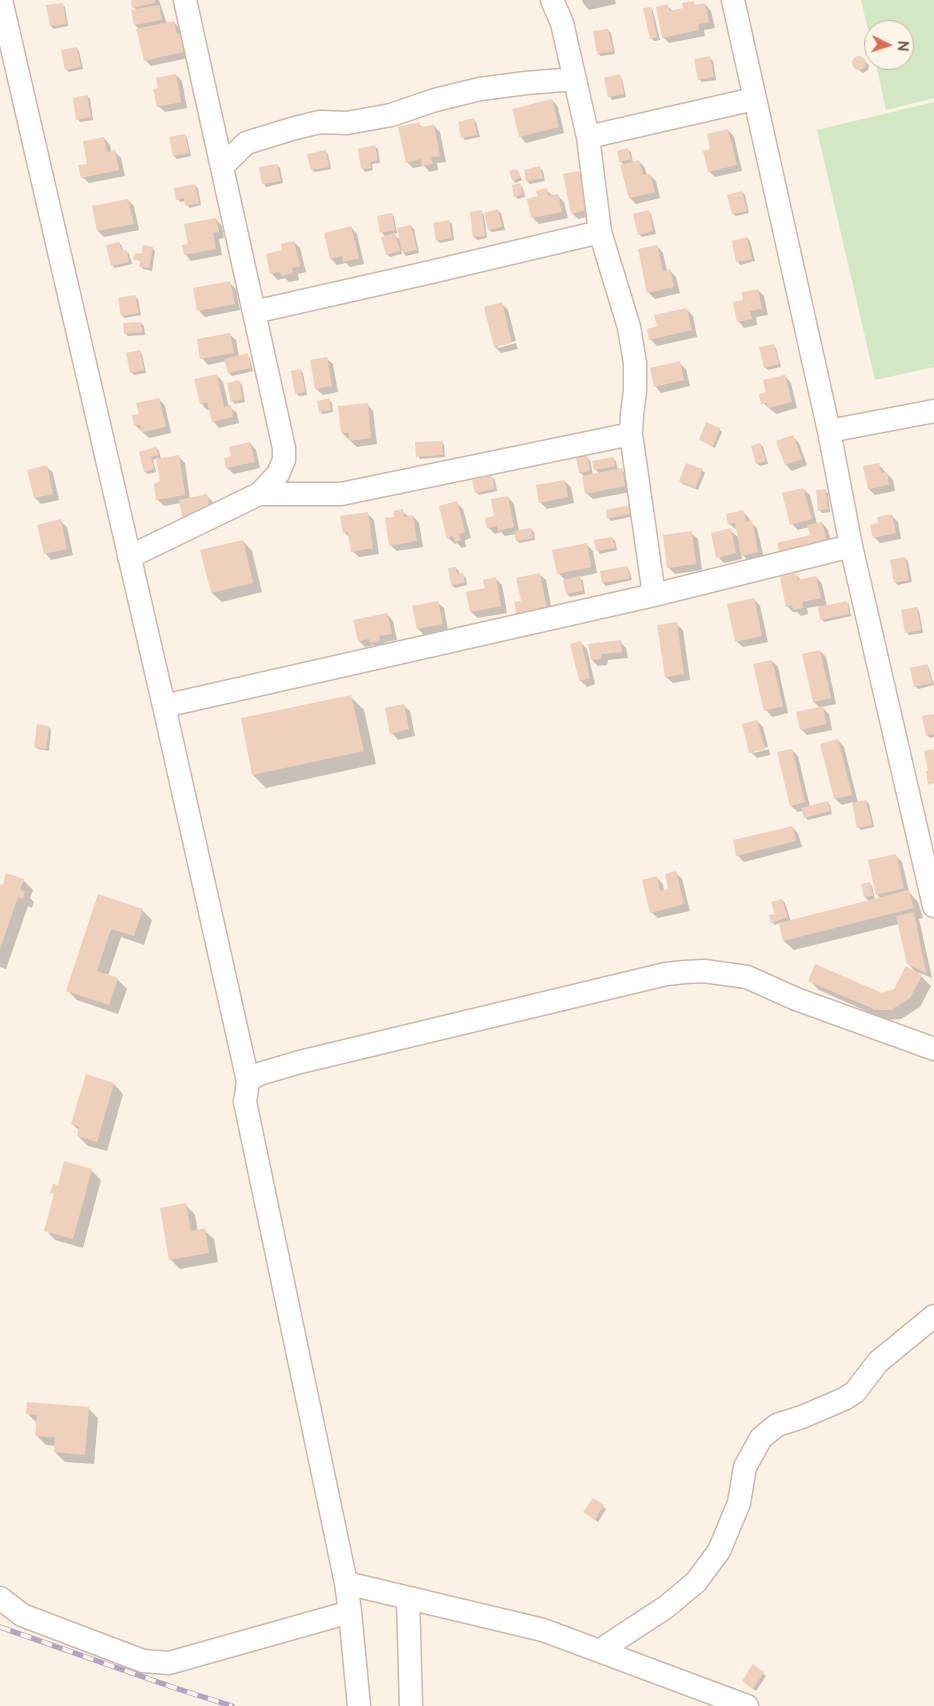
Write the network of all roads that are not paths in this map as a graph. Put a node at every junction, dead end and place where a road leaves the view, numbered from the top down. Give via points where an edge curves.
1 (1, 0) edge
2 (185, 0) edge
3 (733, 0) edge
4 (554, 2) edge
5 (575, 78) junction
6 (754, 99) junction
7 (588, 137) junction
8 (222, 167) junction
9 (600, 232) junction
10 (254, 312) junction
11 (934, 411) edge
12 (829, 431) junction
13 (631, 434) junction
14 (259, 494) junction
15 (851, 546) junction
16 (129, 557) junction
17 (654, 595) junction
18 (164, 706) junction
19 (934, 906) edge
20 (934, 1049) edge
21 (248, 1081) junction
22 (934, 1316) edge
23 (346, 1583) junction
24 (0, 1598) edge
25 (408, 1598) junction
26 (350, 1612) junction
27 (599, 1651) junction
28 (359, 1706) edge
29 (411, 1706) edge
30 (747, 1706) edge

1 - 16 street
2 - 8 street
3 - 6 street
4 - 5 street
5 - 7 street
5 - 8 street via 480,89 391,115 347,124 320,122 295,128 246,143
6 - 7 street
6 - 12 street
7 - 9 street
8 - 10 street
9 - 10 street
9 - 13 street via 629,327 635,363
10 - 14 street via 284,448 284,460 278,474
11 - 12 street
12 - 15 street
13 - 14 street via 341,494
13 - 17 street
14 - 16 street
15 - 17 street
15 - 19 street
16 - 18 street
17 - 18 street
18 - 21 street
20 - 21 street via 747,978 685,972 300,1062 259,1074
21 - 23 street via 246,1102
22 - 27 street via 878,1362 855,1392 802,1417 776,1425 761,1438 746,1467 739,1503 719,1552 696,1582 666,1607
23 - 25 street
23 - 26 street
24 - 26 street via 22,1615 143,1661 169,1663
25 - 27 street via 543,1630
25 - 29 street
26 - 28 street
27 - 30 street

